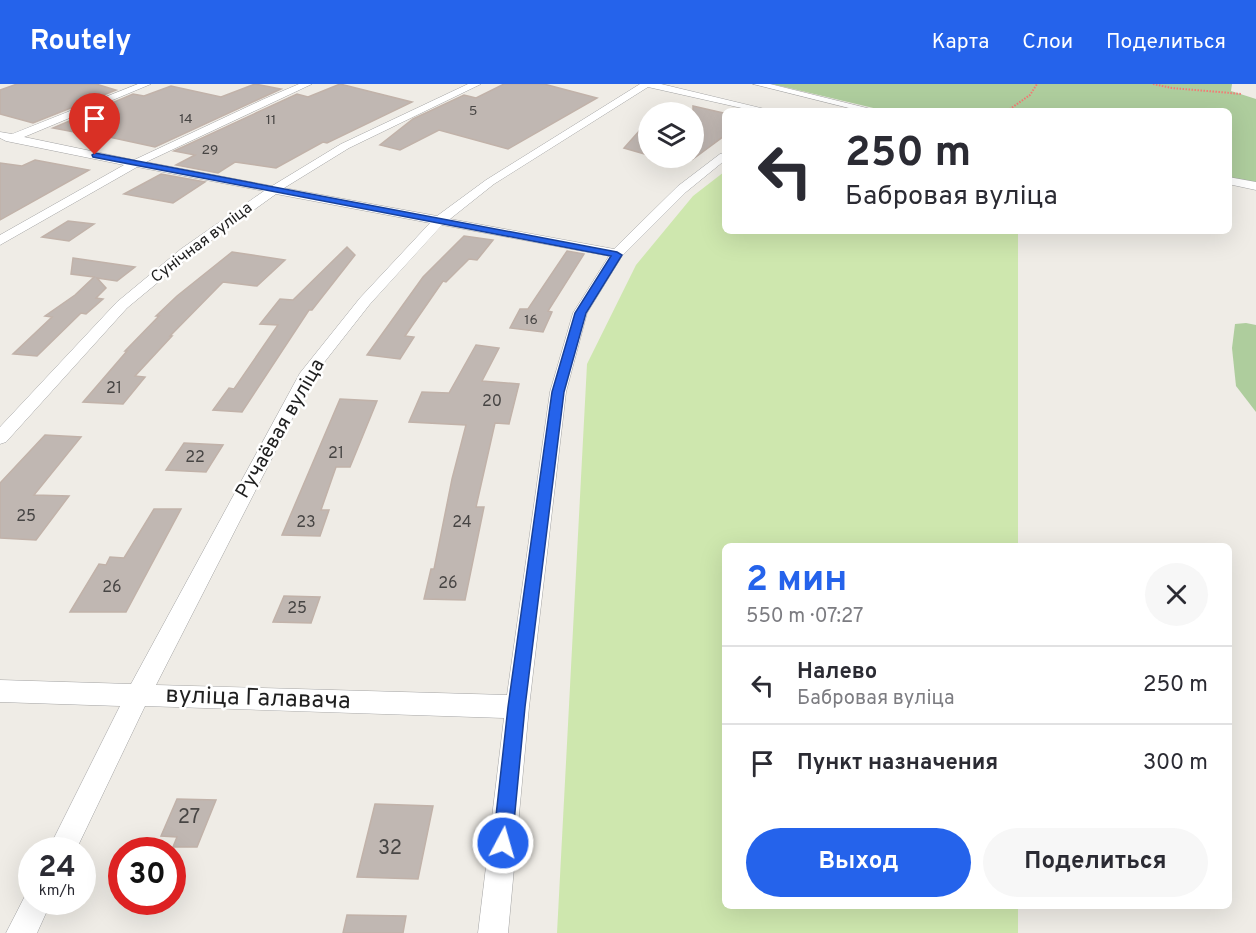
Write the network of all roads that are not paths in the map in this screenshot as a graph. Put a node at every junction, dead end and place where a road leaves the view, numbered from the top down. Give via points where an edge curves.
1 (146, 84) edge
2 (307, 84) edge
3 (476, 84) edge
4 (647, 84) edge
5 (758, 84) edge
6 (755, 108) edge
7 (861, 108) edge
8 (6, 136) edge
9 (0, 143) edge
10 (722, 158) edge
11 (137, 164) junction
12 (1232, 181) edge
13 (1256, 186) edge
14 (276, 188) junction
15 (439, 221) junction
16 (0, 241) edge
17 (617, 255) junction
18 (0, 438) edge
19 (0, 691) edge
20 (138, 695) junction
21 (517, 707) junction
22 (68, 837) edge
23 (30, 915) edge
24 (21, 933) edge
25 (493, 933) edge

1 - 8 street
2 - 11 street via 218,122
3 - 14 street, Сунічная вуліца via 345,146
4 - 6 street
4 - 15 street, Ручаёвая вуліца via 490,182
5 - 7 street
8 - 9 street
8 - 11 street
10 - 17 street via 682,189
11 - 14 street
11 - 16 street
12 - 13 street
14 - 15 street
14 - 18 street, Сунічная вуліца via 186,252 122,305
15 - 17 street
15 - 20 street, Ручаёвая вуліца via 365,301 308,373
17 - 21 street via 580,313 558,392
19 - 20 street, вуліца Галавача
20 - 21 street, вуліца Галавача
20 - 22 street, Ручаёвая вуліца
21 - 25 street
23 - 24 street

